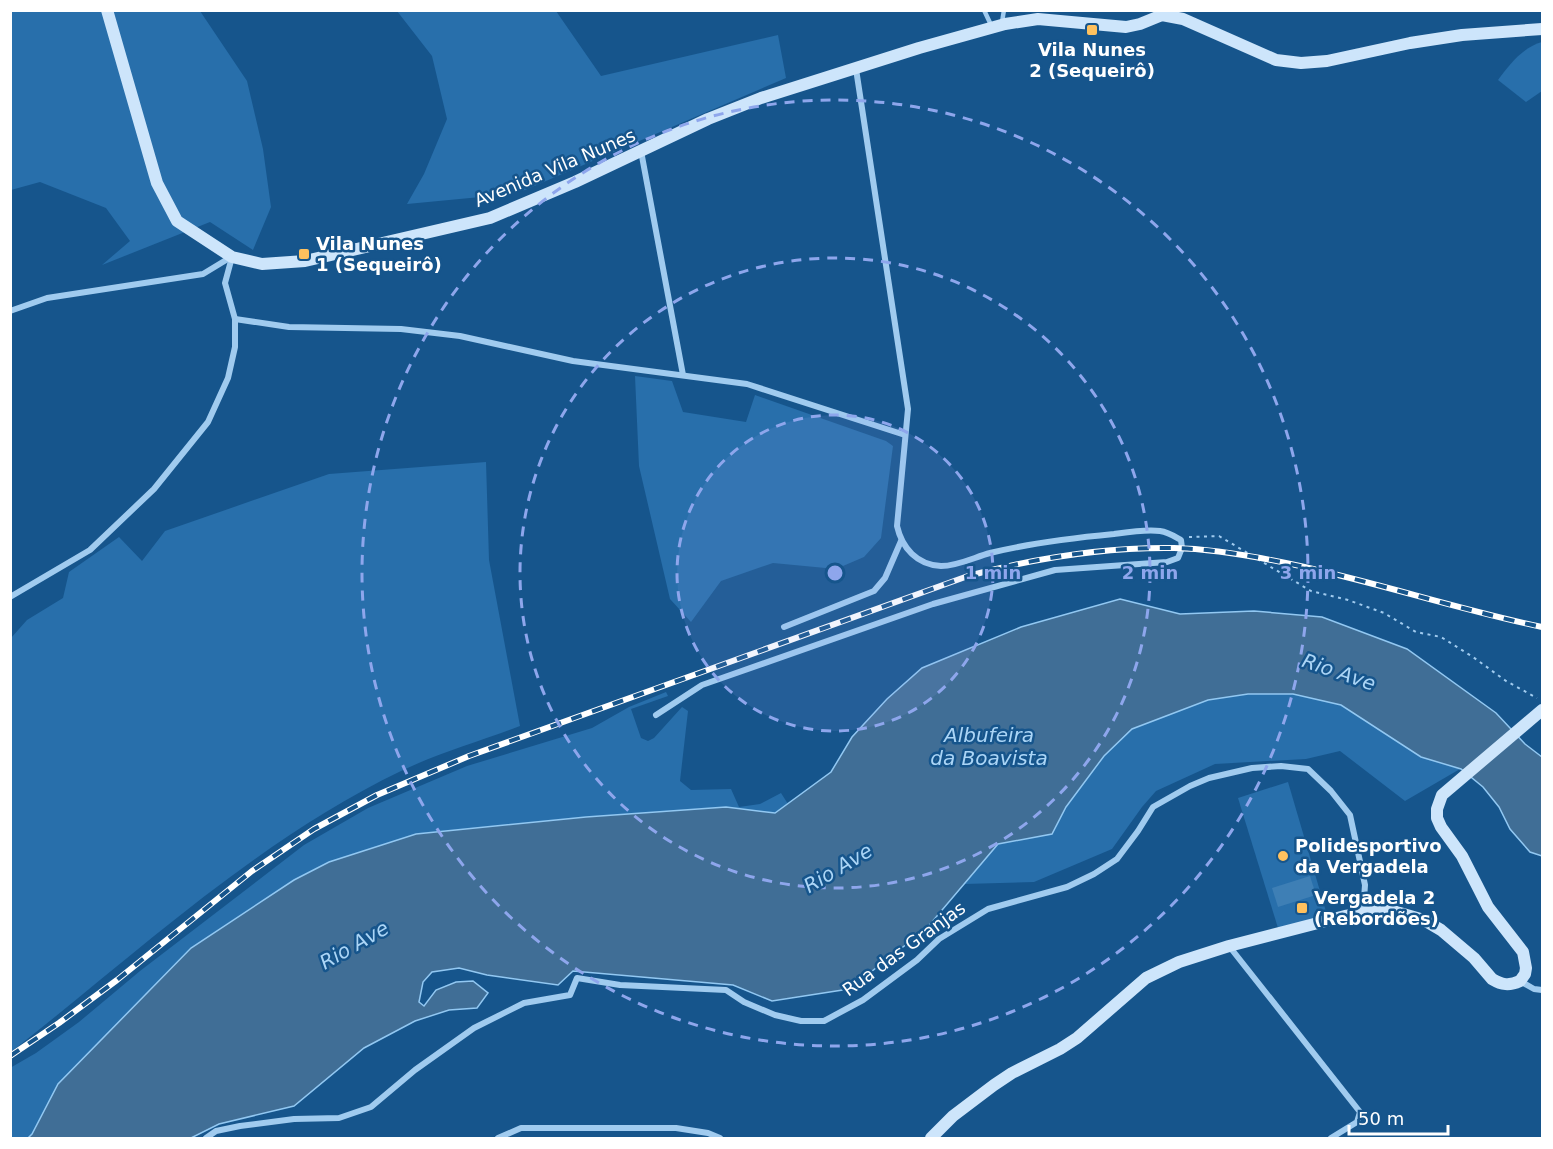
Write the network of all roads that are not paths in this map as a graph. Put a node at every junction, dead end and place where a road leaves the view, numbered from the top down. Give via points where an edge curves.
1 (107, 10) edge
2 (984, 10) edge
3 (1003, 11) edge
4 (1161, 13) edge
5 (1057, 16) edge
6 (997, 26) junction
7 (1542, 28) edge
8 (856, 69) junction
9 (641, 151) junction
10 (232, 257) junction
11 (10, 311) edge
12 (235, 319) junction
13 (682, 375) junction
14 (906, 435) junction
15 (901, 541) junction
16 (10, 597) edge
17 (784, 627) dead end
18 (1542, 710) edge
19 (656, 715) dead end
20 (1363, 912) junction
21 (1229, 946) junction
22 (1520, 981) junction
23 (1542, 990) edge
24 (206, 1138) edge
25 (498, 1138) edge
26 (720, 1138) edge
27 (932, 1138) edge
28 (1331, 1138) edge

1 - 10 street, Avenida Vila Nunes via 157,183 177,221
2 - 6 lane
3 - 6 lane
4 - 5 street, Avenida Vila Nunes via 1126,27
4 - 7 street via 1276,60 1301,63 1410,43
5 - 6 street, Avenida Vila Nunes
6 - 8 street, Avenida Vila Nunes
8 - 9 street, Avenida Vila Nunes via 750,102
8 - 14 street via 908,409
9 - 10 street, Avenida Vila Nunes via 490,218 305,261 262,264
9 - 13 street
10 - 11 street via 203,274 47,298
10 - 12 street via 225,283
12 - 13 street via 290,327 401,329 460,336 573,361
12 - 16 street via 235,347 228,378 208,422 154,489 90,550
13 - 14 street via 747,384
14 - 15 street via 897,526
15 - 17 street via 885,578 874,591
15 - 19 street via 909,553 941,566 1056,540 1158,531 1174,535 1181,540 1182,548 1178,558 1167,562 1055,570 933,604 702,685
18 - 22 street via 1442,795 1437,809 1441,828 1469,868 1488,907 1523,952 1526,968
20 - 21 street
20 - 22 street via 1394,911 1424,920 1458,943 1492,979 1506,985
20 - 24 street, Rua das Granjas via 1365,885 1350,815 1308,769 1252,768 1209,778 1153,807 1116,859 1094,874 1067,887 988,909 939,939 863,1000 824,1021 775,1015 726,990 576,978 570,995 524,1003 474,1028 371,1107 339,1118 240,1126 216,1131
21 - 27 street via 1179,962 1146,978 1077,1038 994,1085 953,1116
21 - 28 street via 1360,1112 1357,1122
22 - 23 street
25 - 26 street via 521,1128 676,1128

